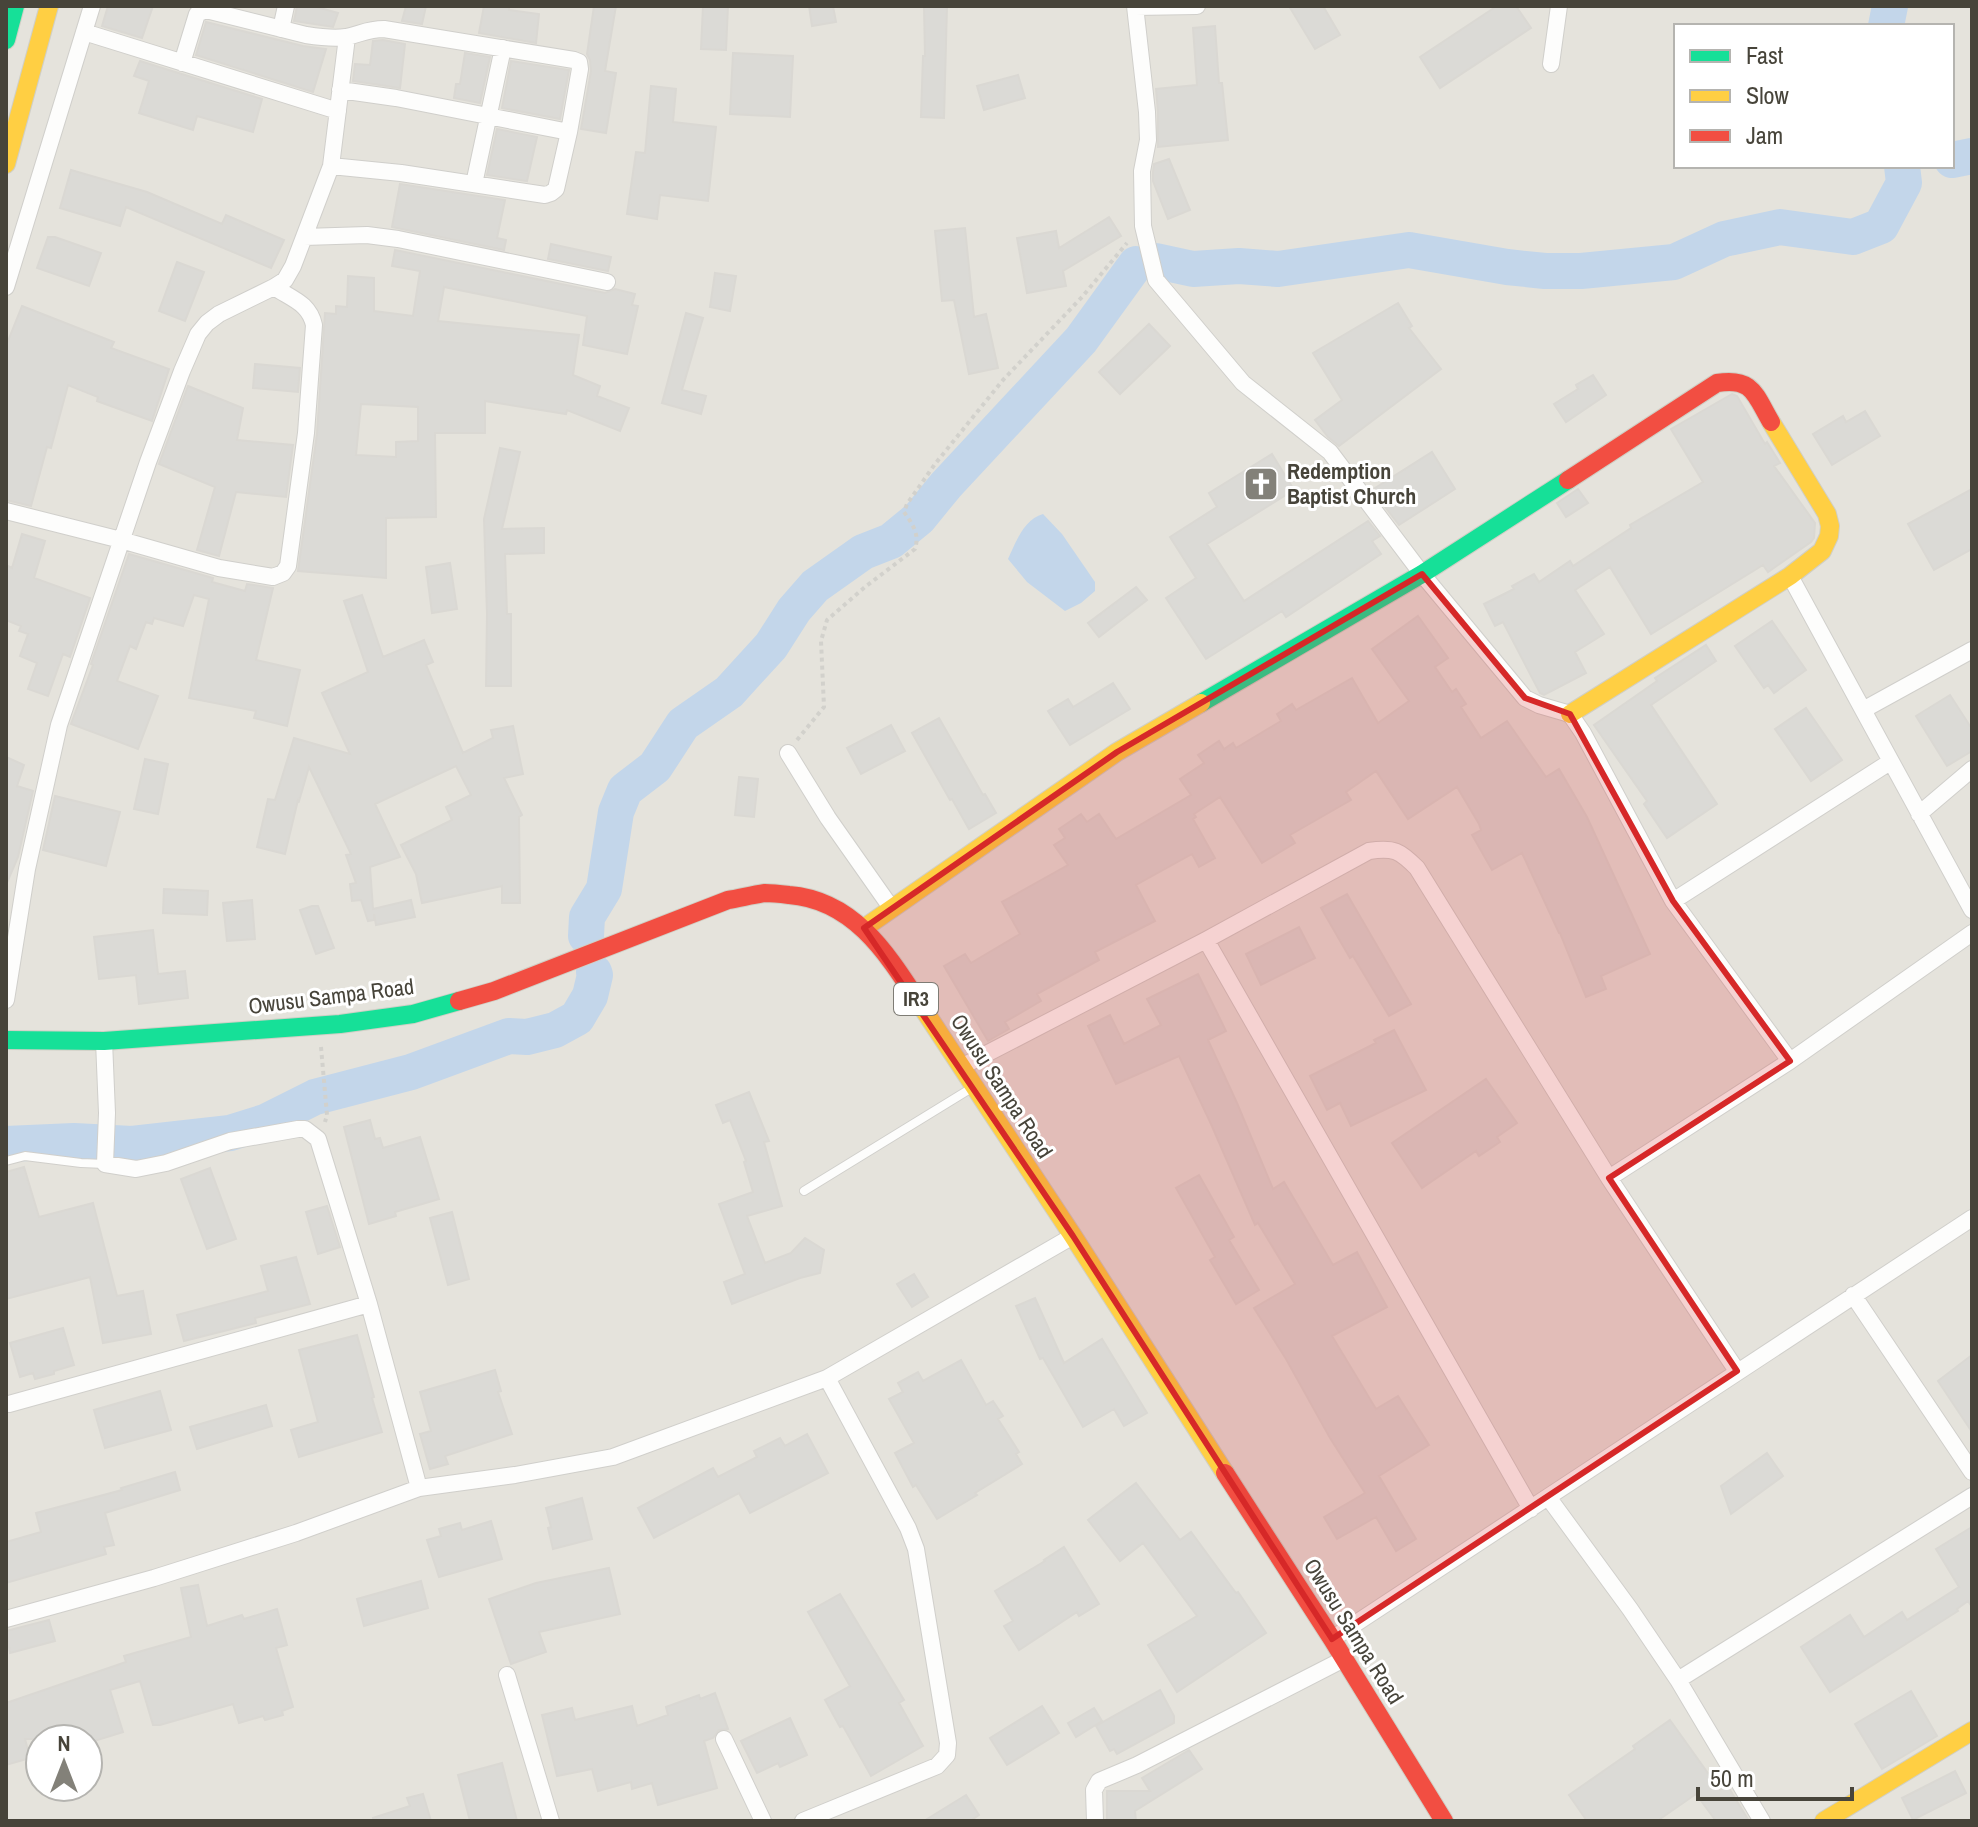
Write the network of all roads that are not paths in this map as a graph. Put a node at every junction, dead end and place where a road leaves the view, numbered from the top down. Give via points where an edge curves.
1 (15, 6) edge
2 (49, 6) edge
3 (92, 6) edge
4 (286, 6) edge
5 (1197, 6) edge
6 (1559, 6) edge
7 (1135, 7) edge
8 (281, 29) junction
9 (84, 32) junction
10 (347, 37) junction
11 (6, 40) edge
12 (503, 48) junction
13 (182, 63) junction
14 (1551, 64) dead end
15 (340, 90) junction
16 (338, 111) junction
17 (488, 116) junction
18 (569, 132) junction
19 (6, 164) edge
20 (331, 166) junction
21 (474, 184) junction
22 (304, 237) junction
23 (607, 282) dead end
24 (6, 287) edge
25 (274, 287) junction
26 (6, 511) edge
27 (121, 540) junction
28 (1422, 574) junction
29 (1790, 576) junction
30 (1972, 650) edge
31 (1863, 710) junction
32 (1570, 714) junction
33 (788, 753) road end
34 (1890, 762) junction
35 (1972, 769) edge
36 (1919, 814) junction
37 (1673, 901) junction
38 (892, 909) junction
39 (1972, 910) edge
40 (864, 928) junction
41 (1972, 933) edge
42 (1206, 940) junction
43 (6, 1000) edge
44 (6, 1040) edge
45 (104, 1041) junction
46 (1790, 1061) junction
47 (961, 1067) junction
48 (974, 1087) junction
49 (105, 1160) junction
50 (6, 1161) edge
51 (1609, 1178) junction
52 (804, 1191) dead end
53 (1972, 1218) edge
54 (1073, 1236) junction
55 (1853, 1295) junction
56 (369, 1304) junction
57 (1737, 1371) junction
58 (827, 1378) junction
59 (9, 1404) dead end
60 (1972, 1472) edge
61 (419, 1488) junction
62 (1972, 1496) edge
63 (1548, 1497) junction
64 (1531, 1509) junction
65 (6, 1619) edge
66 (1332, 1639) junction
67 (1344, 1659) junction
68 (507, 1675) dead end
69 (1678, 1680) junction
70 (1972, 1731) edge
71 (724, 1739) dead end
72 (551, 1821) edge
73 (763, 1821) edge
74 (803, 1821) edge
75 (1095, 1821) edge
76 (1444, 1821) edge
77 (1762, 1821) edge
78 (1824, 1821) edge

1 - 11 main road
2 - 19 main road
3 - 9 street
4 - 8 street
5 - 7 street
6 - 14 street
7 - 28 street via 1148,140 1142,171 1143,226 1156,280 1243,383 1330,452
8 - 10 street
8 - 13 street via 201,11
9 - 13 street
9 - 24 street
10 - 12 street via 384,29
10 - 15 street
12 - 17 street
12 - 18 street via 579,62
13 - 16 street
15 - 16 street
15 - 17 street
16 - 20 street
17 - 18 street
17 - 21 street
18 - 21 street via 551,193
20 - 21 street
20 - 22 street
22 - 23 street via 398,239
22 - 25 street via 285,280
25 - 27 street via 219,314 198,334
25 - 27 street via 304,306 314,325 288,566 273,577 219,568
26 - 27 street
27 - 43 street via 59,725 27,869
28 - 29 main road via 1717,383 1734,380 1749,386 1831,527 1830,540 1819,554
28 - 32 street via 1525,698
28 - 38 main road via 1117,752
29 - 31 street
29 - 32 main road
30 - 31 street
31 - 34 street
32 - 37 street
33 - 38 street
34 - 36 street
34 - 37 street
35 - 36 street
36 - 39 street
37 - 46 street
38 - 40 main road
40 - 45 main road, Owusu Sampa Road / IR3 via 831,906 802,896 767,893 728,900 494,991 413,1014
40 - 47 main road, Owusu Sampa Road / IR3 via 890,958
41 - 46 street
42 - 47 street
42 - 51 street via 1369,851 1403,854 1417,868
42 - 64 street
44 - 45 main road, Owusu Sampa Road / IR3
45 - 49 street
46 - 51 street
47 - 48 main road, Owusu Sampa Road / IR3
48 - 52 lane
48 - 54 main road, Owusu Sampa Road / IR3
49 - 50 lane via 81,1163 25,1156
49 - 56 street via 136,1169 230,1141 305,1129 318,1139
51 - 57 street
53 - 55 street
54 - 58 street
54 - 66 main road, Owusu Sampa Road / IR3
55 - 57 street
55 - 60 street
56 - 59 street
56 - 61 street
57 - 63 street
58 - 61 street via 613,1457
58 - 74 street via 916,1549 948,1743 947,1755 937,1766
61 - 65 street via 296,1533
62 - 69 street
63 - 64 street
63 - 69 street
64 - 66 street
66 - 67 main road, Owusu Sampa Road / IR3
67 - 75 street via 1099,1781 1094,1790
67 - 76 main road, Owusu Sampa Road / IR3
68 - 72 street
69 - 77 street
70 - 78 main road
71 - 73 street

